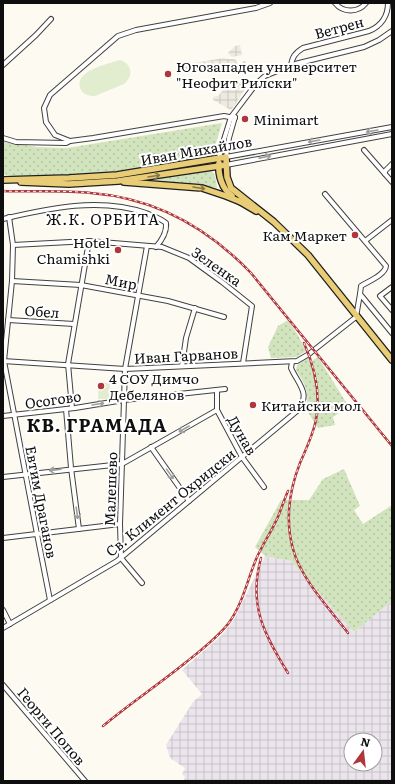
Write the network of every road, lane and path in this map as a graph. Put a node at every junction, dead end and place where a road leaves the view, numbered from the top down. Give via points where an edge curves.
1 (270, 3) edge
2 (335, 3) edge
3 (366, 3) edge
4 (388, 3) edge
5 (51, 19) dead end
6 (392, 31) edge
7 (3, 65) edge
8 (291, 66) junction
9 (233, 117) junction
10 (392, 127) edge
11 (392, 134) edge
12 (3, 138) edge
13 (70, 141) junction
14 (364, 150) dead end
15 (226, 157) junction
16 (219, 158) junction
17 (392, 164) edge
18 (226, 165) junction
19 (219, 166) junction
20 (385, 174) junction
21 (3, 176) edge
22 (35, 178) junction
23 (3, 181) edge
24 (118, 181) junction
25 (392, 182) edge
26 (325, 194) dead end
27 (241, 202) junction
28 (9, 217) junction
29 (3, 219) edge
30 (392, 220) edge
31 (274, 222) junction
32 (89, 241) junction
33 (365, 241) junction
34 (13, 245) junction
35 (147, 246) junction
36 (156, 247) junction
37 (12, 281) junction
38 (81, 285) junction
39 (392, 287) edge
40 (360, 294) junction
41 (137, 296) junction
42 (195, 308) junction
43 (392, 310) edge
44 (224, 317) dead end
45 (356, 317) junction
46 (8, 320) junction
47 (74, 324) junction
48 (392, 333) edge
49 (392, 360) edge
50 (4, 361) edge
51 (292, 362) junction
52 (243, 363) junction
53 (68, 364) junction
54 (182, 366) junction
55 (125, 369) junction
56 (225, 388) dead end
57 (217, 390) junction
58 (124, 400) junction
59 (72, 408) junction
60 (66, 409) junction
61 (216, 410) junction
62 (14, 415) junction
63 (3, 416) edge
64 (151, 448) junction
65 (242, 457) junction
66 (122, 464) junction
67 (71, 468) junction
68 (25, 474) junction
69 (3, 476) edge
70 (264, 487) dead end
71 (189, 501) junction
72 (120, 524) junction
73 (79, 529) junction
74 (37, 534) junction
75 (3, 538) edge
76 (121, 558) junction
77 (142, 583) dead end
78 (50, 600) junction
79 (3, 610) edge
80 (10, 624) junction
81 (3, 628) edge
82 (3, 685) edge
83 (85, 781) edge

1 - 13 street via 256,8 136,30 118,36 54,90 45,104 46,122 55,135
2 - 3 street via 341,9 350,11 359,9
4 - 8 street, Ветрен via 386,15 377,27 303,48 295,54
5 - 7 street
6 - 8 street via 360,48
8 - 9 street via 262,78
9 - 13 street via 224,116
9 - 15 street
9 - 16 street
10 -> 15 street, Иван Михайлов
18 -> 11 street, Иван Михайлов
12 - 13 street via 23,142
14 - 20 street
15 - 16 main road, Иван Михайлов
15 - 18 main road
16 - 19 main road
16 - 22 main road, Иван Михайлов via 117,175
17 - 20 street via 386,169
18 - 19 main road, Иван Михайлов
18 - 31 main road via 227,178 234,191
24 -> 19 main road, Иван Михайлов
19 - 27 main road via 226,191
20 - 25 street
21 - 22 main road
22 - 23 main road, Иван Михайлов
23 - 24 main road, Иван Михайлов via 69,184
24 -> 27 main road via 202,188
26 - 33 street
27 - 31 main road
28 - 29 street
28 - 34 street, Евтим Драганов
28 - 36 street via 86,205 126,208 155,216 166,223 164,235
30 - 33 street
31 - 45 main road via 308,256
32 - 34 street, Зеленка
32 - 35 street, Зеленка
32 - 38 street
33 - 40 street via 386,269 361,286
34 - 37 street, Евтим Драганов
35 - 36 street, Зеленка
35 - 41 street, Малешево
36 - 52 street, Зеленка via 189,258 252,306
37 - 38 street, Мир
37 - 46 street, Евтим Драганов
38 - 41 street, Мир
38 - 47 street
39 - 43 street via 380,296
40 - 45 street
40 - 48 street
41 - 42 street, Мир
41 - 55 street, Малешево
42 - 44 street, Мир
42 - 54 street via 186,338
45 - 49 main road
45 - 51 street, Иван Гарванов via 309,354
46 - 47 street, Обел
46 - 50 street, Евтим Драганов
47 - 53 street
50 - 53 street, Иван Гарванов
50 - 62 street, Евтим Драганов
51 - 52 street, Иван Гарванов
51 - 65 street, Св. Климент Охридски via 291,368 303,391 302,404
52 - 54 street, Иван Гарванов
53 - 55 street, Иван Гарванов
53 - 59 street
54 - 55 street, Иван Гарванов
55 - 58 street, Малешево
56 - 57 street, Осогово
57 - 58 street, Осогово
57 - 61 street, Дунав
59 -> 58 street, Осогово
58 - 66 street, Малешево
59 - 60 street, Осогово
60 - 62 street, Осогово
60 - 67 street
61 -> 64 street
61 - 65 street, Дунав
62 - 63 street, Осогово
62 - 68 street, Евтим Драганов
64 - 66 street
64 -> 71 street
65 - 70 street, Дунав
65 - 71 street, Св. Климент Охридски
66 - 67 street
66 - 72 street, Малешево
67 -> 68 street
67 -> 73 street
68 - 69 street
68 - 74 street, Евтим Драганов
71 - 76 street, Св. Климент Охридски
72 - 73 street
72 - 76 street, Малешево
73 - 74 street
74 - 75 street
74 - 78 street, Евтим Драганов
76 - 77 street
76 - 78 street, Св. Климент Охридски
78 - 80 street, Св. Климент Охридски
79 - 80 street
80 - 81 street, Св. Климент Охридски
82 - 83 street, Георги Попов

